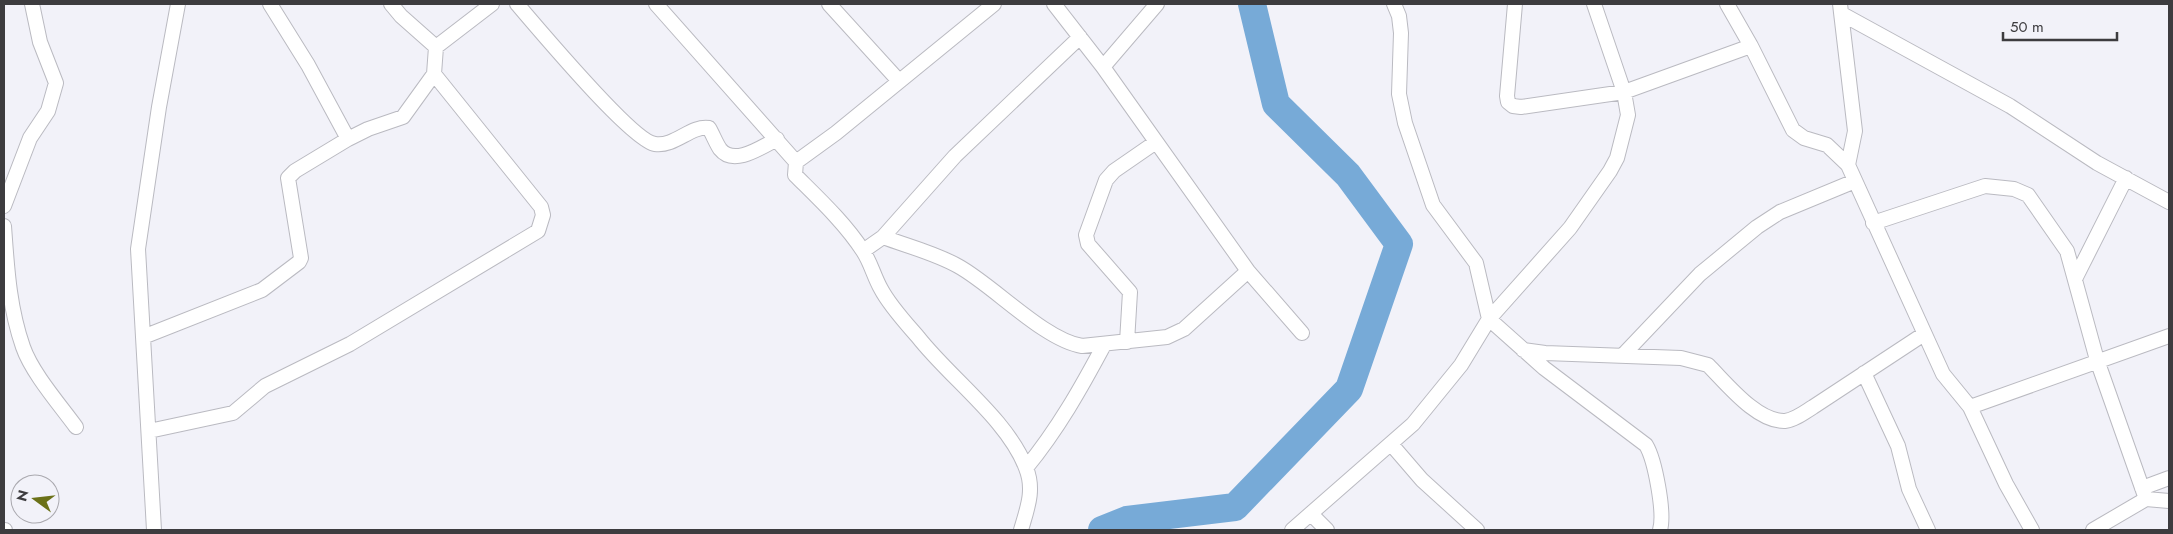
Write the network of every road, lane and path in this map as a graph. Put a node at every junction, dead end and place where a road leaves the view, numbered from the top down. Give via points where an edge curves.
1 (32, 4) edge
2 (178, 4) edge
3 (270, 4) edge
4 (391, 4) edge
5 (492, 4) edge
6 (517, 4) edge
7 (656, 4) edge
8 (829, 4) edge
9 (994, 4) edge
10 (1054, 4) edge
11 (1394, 4) edge
12 (1515, 4) edge
13 (1594, 4) edge
14 (1726, 4) edge
15 (1150, 6) edge
16 (1841, 9) edge
17 (1080, 37) junction
18 (1751, 46) junction
19 (436, 47) junction
20 (1103, 67) junction
21 (434, 74) junction
22 (899, 81) junction
23 (1624, 92) junction
24 (777, 139) junction
25 (348, 140) junction
26 (1156, 142) junction
27 (796, 162) junction
28 (1848, 165) junction
29 (2126, 178) junction
30 (1855, 181) junction
31 (2169, 202) edge
32 (4, 206) edge
33 (1873, 223) junction
34 (4, 226) edge
35 (883, 237) junction
36 (863, 252) junction
37 (1248, 271) junction
38 (2075, 280) junction
39 (1489, 319) junction
40 (1302, 332) dead end
41 (1924, 334) junction
42 (2169, 336) edge
43 (143, 337) junction
44 (1127, 342) junction
45 (1104, 345) junction
46 (1522, 350) junction
47 (1623, 355) junction
48 (2097, 360) junction
49 (1864, 373) junction
50 (1970, 407) junction
51 (76, 427) dead end
52 (149, 430) junction
53 (1391, 444) junction
54 (1026, 468) junction
55 (2169, 478) edge
56 (2144, 493) junction
57 (2169, 501) edge
58 (1311, 514) junction
59 (154, 530) edge
60 (1021, 530) edge
61 (1292, 530) edge
62 (1327, 530) edge
63 (1477, 530) edge
64 (1660, 530) edge
65 (1928, 530) edge
66 (2032, 530) edge
67 (2093, 530) edge

1 - 32 street via 40,42 56,83 48,111 30,138
2 - 43 street via 138,249
3 - 25 street via 308,65
4 - 19 street
5 - 19 street
6 - 24 street via 580,76 635,133 648,142 656,145 679,140 709,128 728,156 750,153
7 - 24 street
8 - 22 street
9 - 22 street
10 - 17 street
11 - 39 street via 1401,33 1399,94 1405,123 1433,205 1476,264
12 - 23 street via 1508,102 1512,106
13 - 23 street
14 - 18 street
15 - 20 street
16 - 28 street via 1855,131
16 - 29 street via 2010,106 2097,163
17 - 20 street
17 - 35 street via 955,156
18 - 23 street
18 - 28 street via 1793,130 1804,138 1827,145
19 - 21 street
20 - 26 street
21 - 25 street via 403,117
21 - 52 street via 540,207 544,216 538,231 350,344 265,386 233,413
22 - 27 street
23 - 39 street via 1628,115 1610,171 1570,228
24 - 27 street
25 - 43 street via 295,170 288,178 301,258 299,262 262,290
26 - 37 street
26 - 44 street via 1106,180 1086,235 1088,244 1130,292
27 - 36 street via 795,175
28 - 30 street
29 - 31 street
29 - 38 street
30 - 33 street
30 - 47 street via 1780,212 1757,227 1700,274
33 - 38 street via 1973,188 2014,189 2028,195 2067,251
33 - 41 street
34 - 51 street via 8,291 24,348
35 - 36 street
35 - 45 street via 959,266 1072,345
36 - 54 street via 881,290 919,339 1010,439
37 - 40 street
37 - 44 street via 1184,329 1167,337
38 - 48 street
39 - 46 street
39 - 53 street via 1461,366 1413,424
41 - 49 street
41 - 50 street via 1944,374
42 - 48 street
43 - 52 street
44 - 45 street
45 - 54 street via 1072,405
46 - 47 street
46 - 64 street via 1646,445 1651,454 1660,506
47 - 49 street via 1681,358 1708,365 1758,413 1785,420 1794,418
48 - 50 street
48 - 56 street
49 - 65 street via 1898,446 1909,489
50 - 66 street via 2006,484
52 - 59 street
53 - 58 street
53 - 63 street via 1422,480
54 - 60 street via 1031,490
55 - 56 street
56 - 57 street
56 - 67 street
58 - 61 street
58 - 62 street

